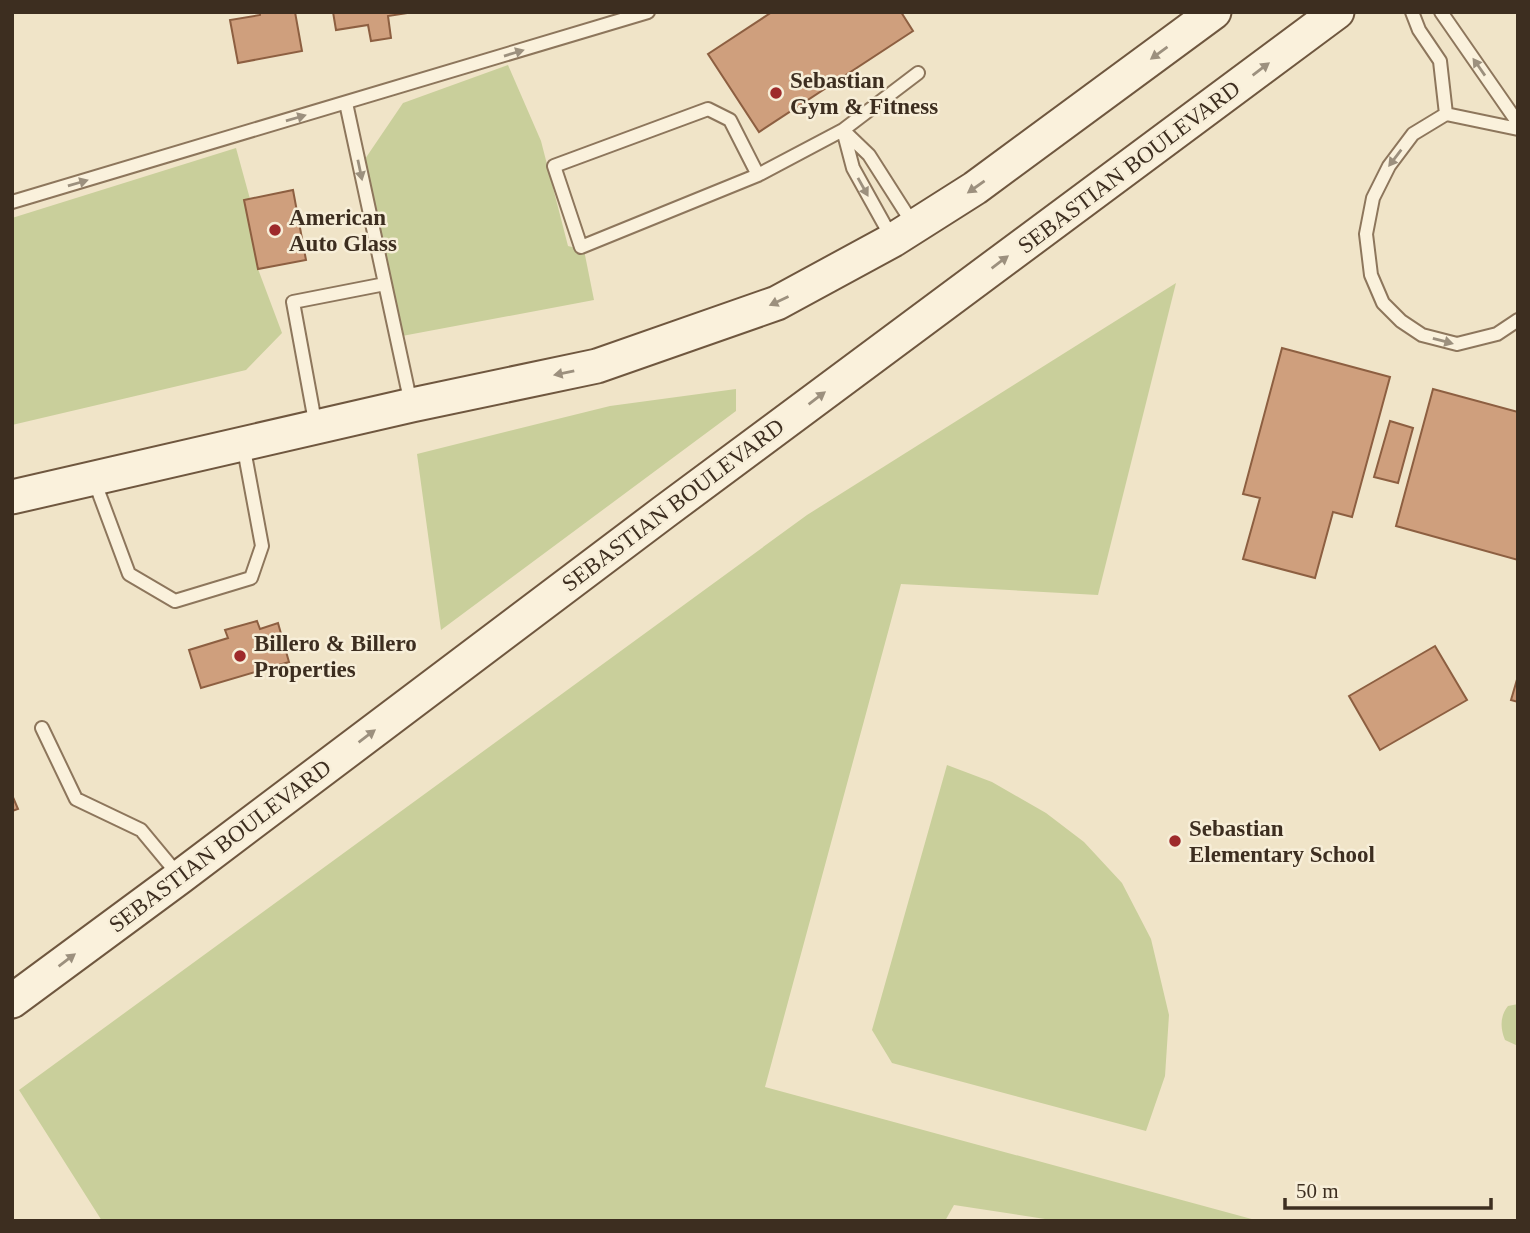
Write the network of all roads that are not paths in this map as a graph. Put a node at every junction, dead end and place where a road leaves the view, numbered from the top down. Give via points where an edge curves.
1 (648, 12) edge
2 (1214, 12) edge
3 (1337, 12) edge
4 (1412, 12) edge
5 (1441, 12) edge
6 (918, 73) dead end
7 (346, 103) junction
8 (1446, 114) junction
9 (1518, 123) edge
10 (1518, 129) edge
11 (843, 130) junction
12 (758, 175) junction
13 (12, 202) edge
14 (904, 233) junction
15 (385, 284) junction
16 (1518, 320) edge
17 (412, 405) junction
18 (316, 427) junction
19 (243, 444) junction
20 (93, 478) junction
21 (12, 497) edge
22 (42, 728) dead end
23 (180, 877) junction
24 (12, 1001) edge

7 -> 1 lane
2 -> 14 main road via 975,188
23 -> 3 main road, SEBASTIAN BOULEVARD
4 - 8 lane via 1440,61
9 -> 5 lane
6 - 11 lane
13 -> 7 lane
7 -> 15 lane
8 - 10 lane
8 -> 16 lane via 1413,134 1373,198 1366,234 1371,275 1382,303 1422,335 1457,344 1497,334
11 - 12 lane
11 - 14 lane via 869,155
11 -> 14 lane via 853,169
12 - 12 lane via 581,247 554,166 708,109 730,120
14 -> 17 main road via 777,303 597,366
15 - 17 lane
15 - 18 lane via 293,302
17 - 18 main road
18 - 19 main road
19 - 20 main road
19 - 20 lane via 262,546 251,578 175,601 130,574
20 - 21 main road
22 - 23 lane via 76,799 141,830
24 -> 23 main road, SEBASTIAN BOULEVARD

